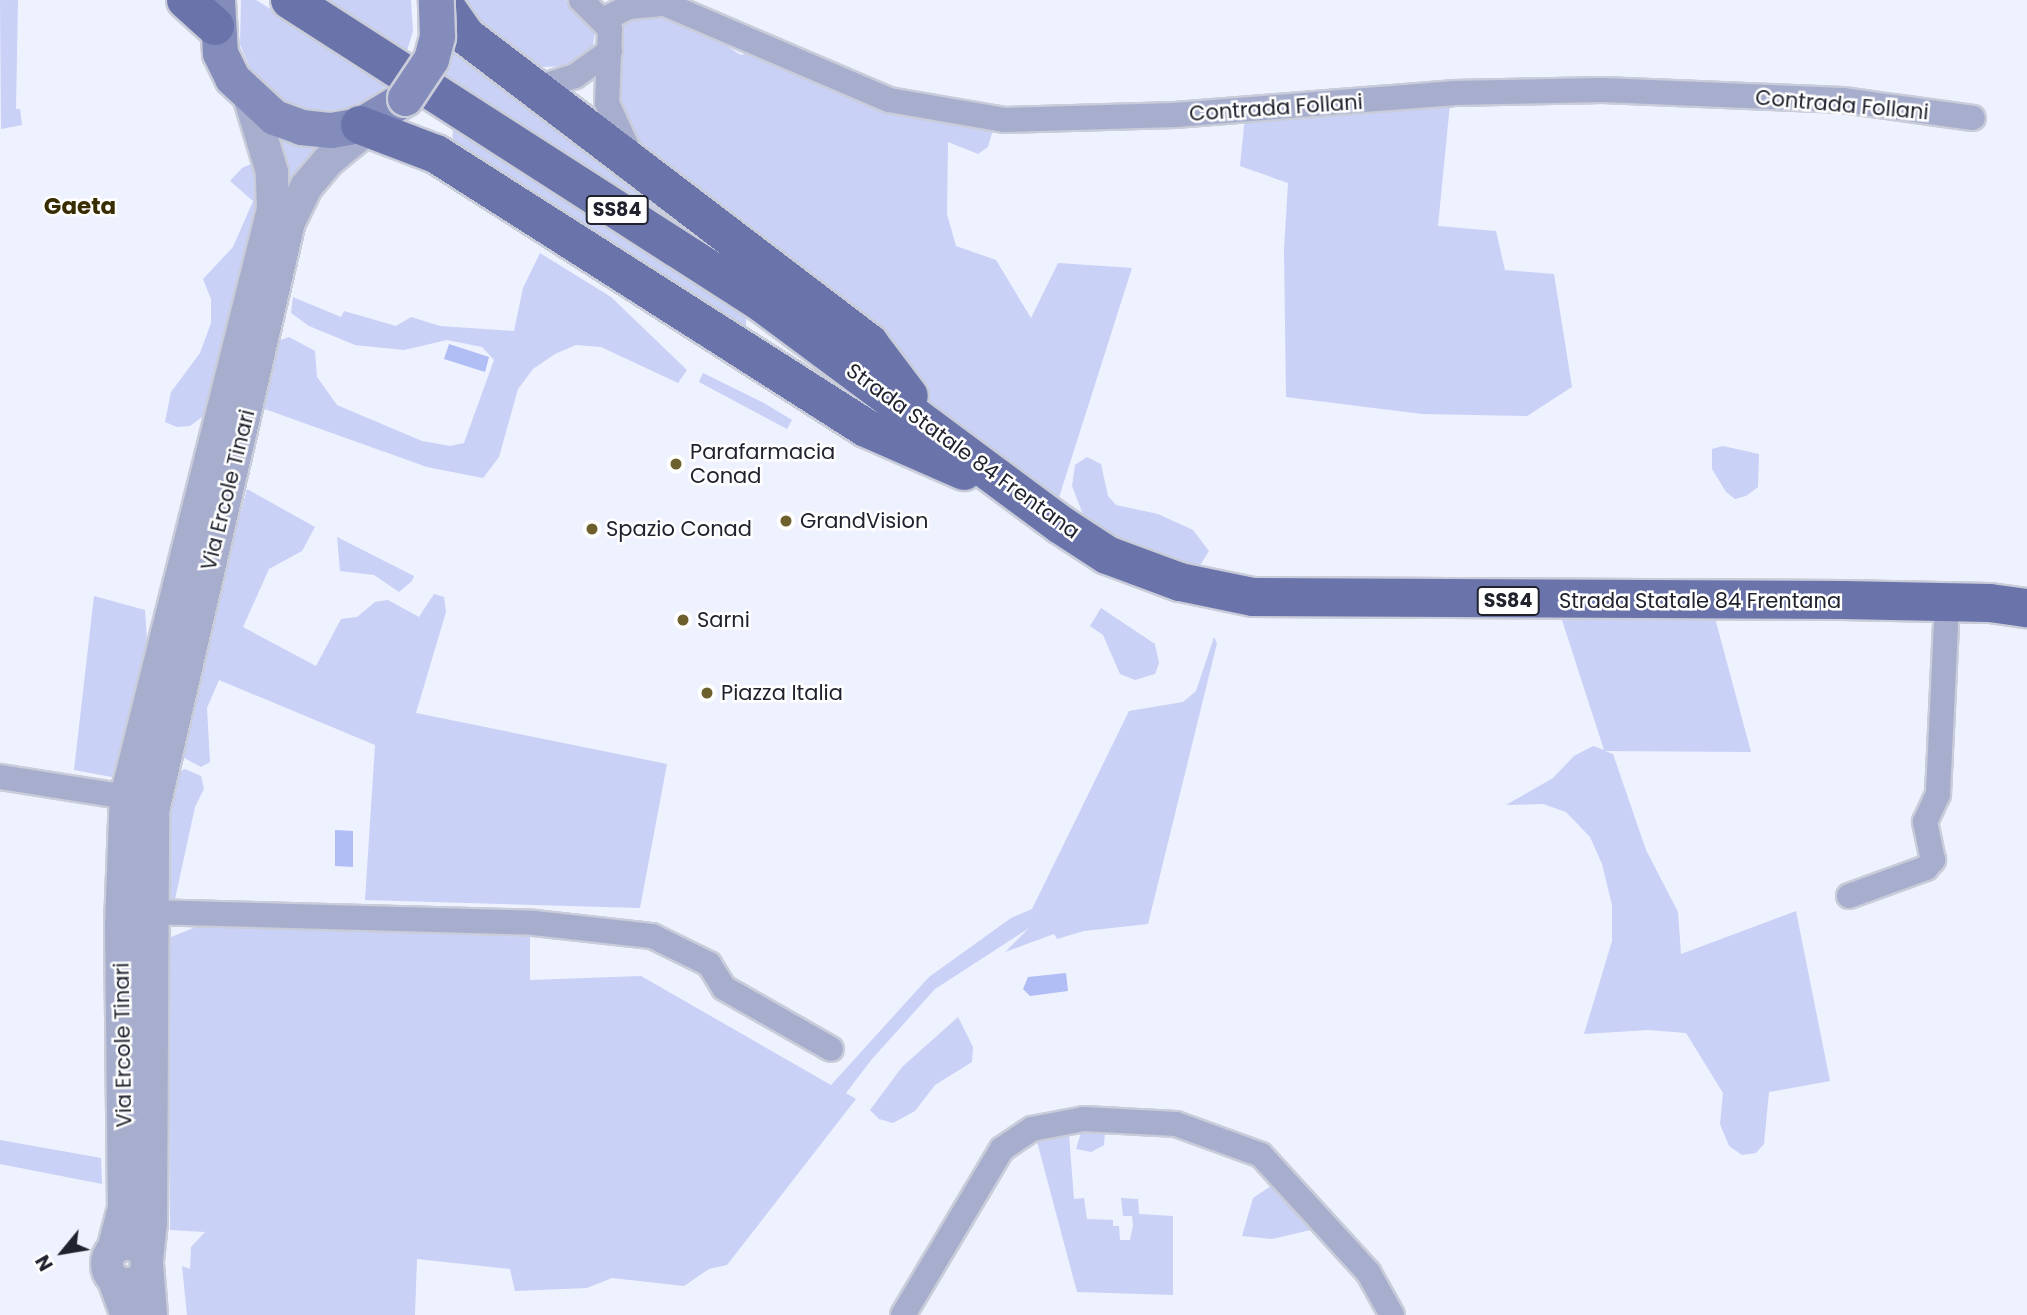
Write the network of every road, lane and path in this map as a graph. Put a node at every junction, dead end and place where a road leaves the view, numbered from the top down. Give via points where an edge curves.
1 (186, 0) edge
2 (290, 0) edge
3 (439, 0) edge
4 (581, 0) edge
5 (216, 13) edge
6 (603, 20) junction
7 (610, 51) junction
8 (534, 89) junction
9 (250, 99) junction
10 (381, 115) junction
11 (1973, 118) dead end
12 (640, 170) junction
13 (936, 431) junction
14 (1013, 493) junction
15 (1947, 602) junction
16 (2027, 608) edge
17 (0, 776) edge
18 (127, 797) junction
19 (1849, 896) dead end
20 (149, 912) junction
21 (831, 1049) dead end
22 (147, 1262) junction
23 (113, 1265) junction
24 (127, 1315) edge
25 (151, 1315) edge
26 (903, 1315) edge
27 (1392, 1315) edge

1 - 5 main road
2 - 13 main road, Strada Statale 84 Frentana / SS84 via 762,303
3 - 8 main road via 466,36
3 - 10 main road, Via Ercole Tinari, bridge via 431,59
4 - 6 street
5 - 9 main road, Via Ercole Tinari via 226,65
6 - 7 street via 610,29
6 - 11 street, Contrada Follani via 628,6 665,5 889,100 1005,120 1162,116 1452,93 1603,90 1843,100
7 - 8 street via 575,76
7 - 12 street via 610,114
8 - 12 main road
9 - 10 main road, Via Ercole Tinari via 274,117 301,127 331,130
9 - 18 street, Via Ercole Tinari via 272,172 273,209
10 - 14 main road via 866,428
10 - 20 street, Via Ercole Tinari via 306,187 289,222 153,811
12 - 13 main road via 869,343
13 - 14 main road, Strada Statale 84 Frentana / SS84
14 - 15 main road, Strada Statale 84 Frentana / SS84 via 1107,555 1180,582 1253,597
15 - 16 main road, Strada Statale 84 Frentana / SS84
15 - 19 street via 1938,794 1925,822 1933,859 1926,868
17 - 18 street
18 - 23 street, Via Ercole Tinari via 121,925 124,1208
20 - 21 street via 534,923 652,936 709,964 724,988
20 - 22 street, Via Ercole Tinari via 151,1223
22 - 23 street via 135,1283
22 - 25 street, Via Ercole Tinari
23 - 24 street
26 - 27 street via 1002,1149 1032,1129 1084,1119 1176,1124 1261,1155 1368,1272

